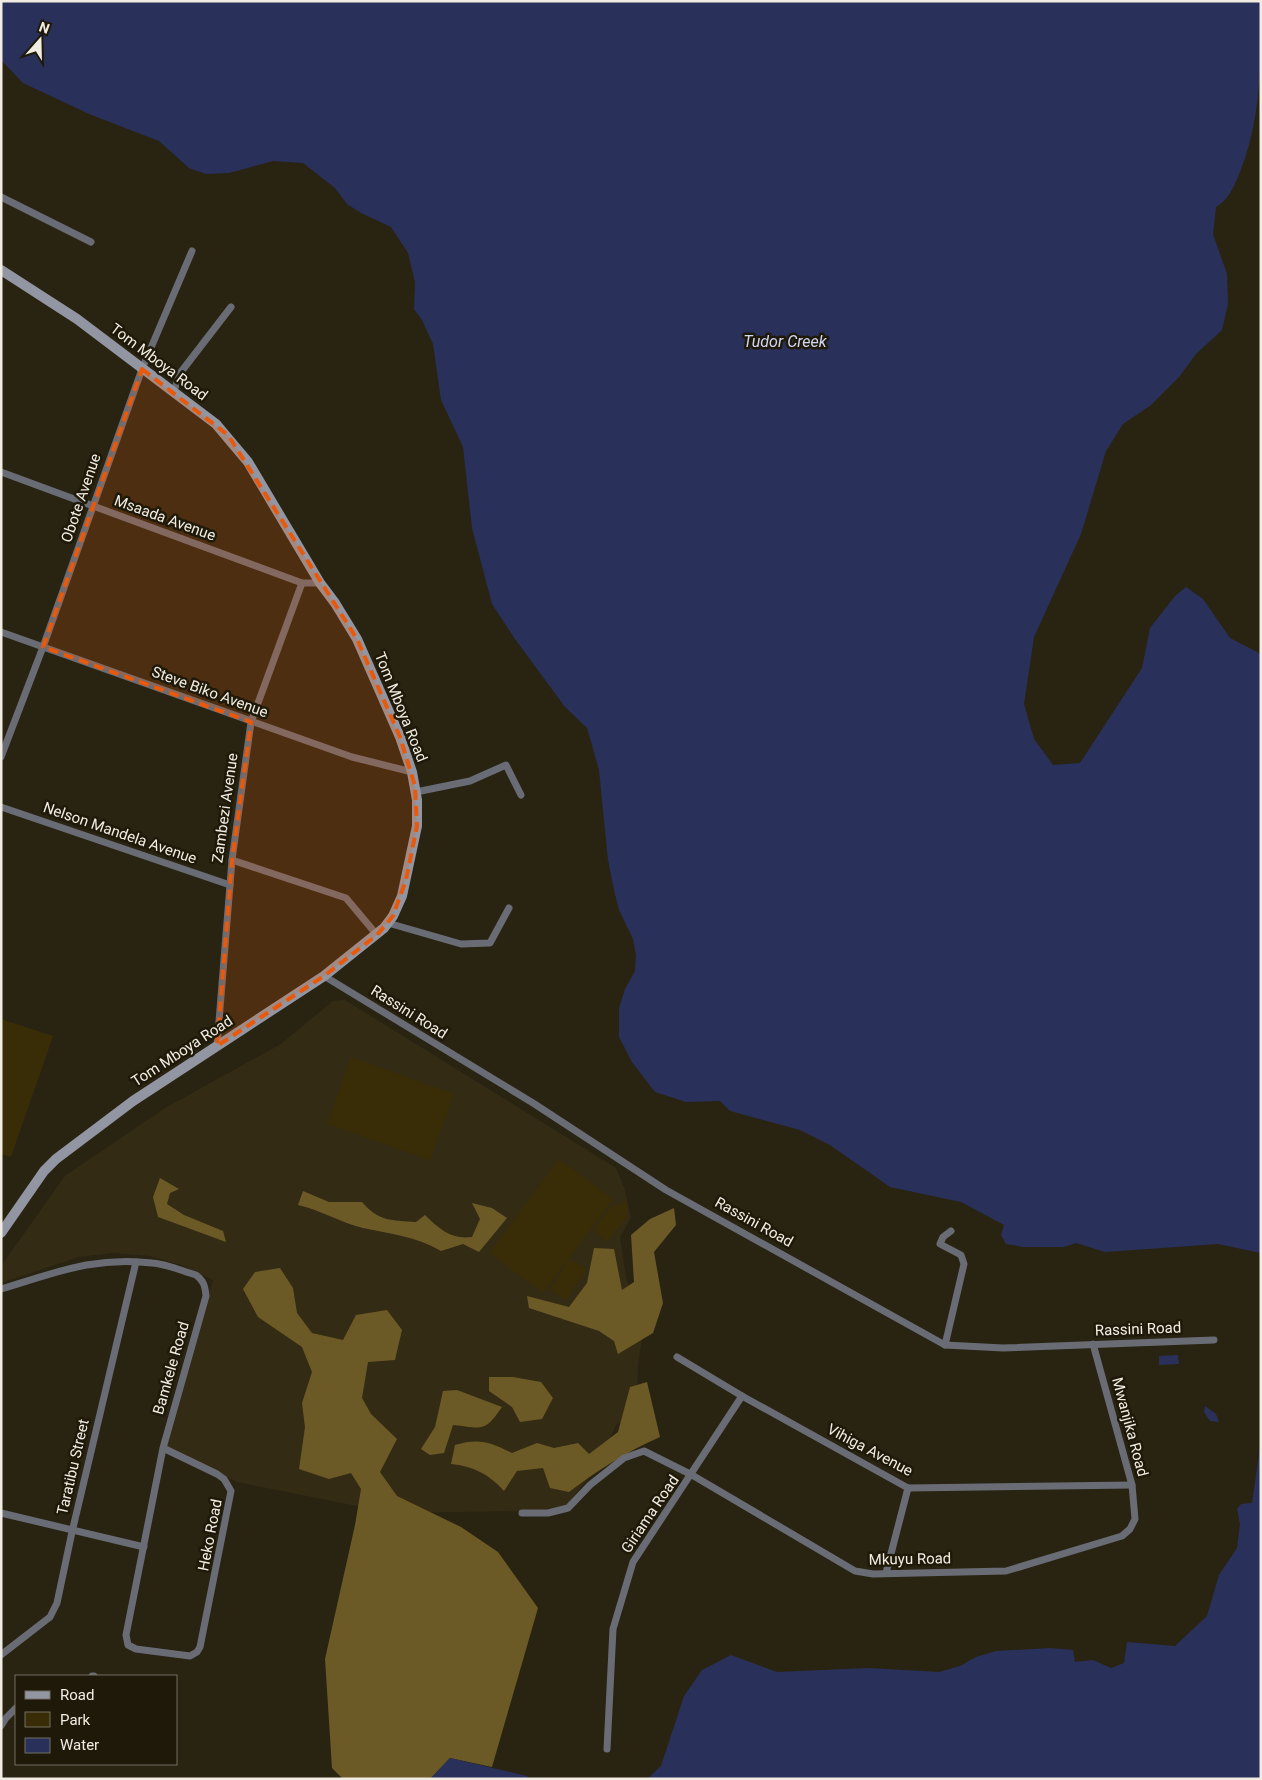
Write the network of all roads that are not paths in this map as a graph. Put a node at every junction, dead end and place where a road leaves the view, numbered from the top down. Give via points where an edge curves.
1 (1, 197) edge
2 (91, 242) dead end
3 (192, 251) dead end
4 (1, 270) edge
5 (231, 308) dead end
6 (142, 369) junction
7 (173, 393) junction
8 (1, 472) edge
9 (93, 507) junction
10 (302, 583) junction
11 (320, 583) junction
12 (1, 632) edge
13 (43, 647) junction
14 (251, 722) junction
15 (1, 757) edge
16 (412, 772) junction
17 (416, 792) junction
18 (521, 795) dead end
19 (1, 807) edge
20 (232, 860) junction
21 (230, 885) junction
22 (508, 908) dead end
23 (388, 923) junction
24 (377, 935) junction
25 (324, 976) junction
26 (217, 1046) junction
27 (3, 1227) edge
28 (951, 1231) dead end
29 (136, 1262) junction
30 (1, 1289) edge
31 (1214, 1340) dead end
32 (1093, 1344) junction
33 (945, 1345) junction
34 (677, 1357) dead end
35 (742, 1396) junction
36 (163, 1448) junction
37 (692, 1475) junction
38 (1132, 1485) junction
39 (908, 1488) junction
40 (1, 1513) edge
41 (522, 1513) dead end
42 (1135, 1519) joint
43 (72, 1532) junction
44 (144, 1547) junction
45 (886, 1574) junction
46 (1, 1655) edge
47 (15, 1709) edge
48 (1, 1726) edge
49 (607, 1749) dead end

1 - 2 street
3 - 6 street, Obote Avenue
4 - 6 main road, Tom Mboya Road via 76,319
5 - 7 street via 181,372
6 - 7 main road, Tom Mboya Road
6 - 9 street, Obote Avenue
7 - 11 main road, Tom Mboya Road via 216,424 233,442
8 - 9 street, Msaada Avenue
9 - 10 street, Msaada Avenue
9 - 13 street, Obote Avenue
10 - 11 street, Msaada Avenue
10 - 14 street, Zambezi Avenue
11 - 16 main road, Tom Mboya Road via 357,639 379,685
12 - 13 street, Steve Biko Avenue
13 - 14 street, Steve Biko Avenue
13 - 15 street, Obote Avenue
14 - 16 street, Steve Biko Avenue via 352,757
14 - 20 street, Zambezi Avenue
16 - 17 main road, Tom Mboya Road
17 - 18 street via 470,781 506,765
17 - 23 main road, Tom Mboya Road via 417,826 412,858 402,896
19 - 21 street, Nelson Mandela Avenue
20 - 21 street, Zambezi Avenue
20 - 24 street via 346,898
21 - 26 street, Zambezi Avenue
22 - 23 street via 490,944 462,944
23 - 24 main road, Tom Mboya Road
24 - 25 main road, Tom Mboya Road
25 - 26 main road, Tom Mboya Road
25 - 33 street, Rassini Road via 532,1103 666,1190
26 - 27 main road, Tom Mboya Road via 133,1101 56,1159
28 - 33 street via 940,1244 961,1255 964,1264
29 - 30 street via 96,1262
29 - 36 street, Bamkele Road via 153,1263 196,1275 205,1286 206,1296
29 - 43 street, Taratibu Street
31 - 32 street, Rassini Road
32 - 33 street, Rassini Road via 1003,1348
32 - 38 street, Mwanjika Road
34 - 35 street, Vihiga Avenue
35 - 37 street, Giriama Road
35 - 39 street, Vihiga Avenue
36 - 44 street, Heko Road
36 - 44 street, Heko Road via 217,1474 231,1491 207,1619 200,1647 194,1654 170,1655 128,1645 128,1621
37 - 41 street, Mkuyu Road via 644,1451 624,1458 590,1485 568,1508 548,1513
37 - 45 street, Mkuyu Road via 855,1571
37 - 49 street, Giriama Road via 633,1562 613,1629
38 - 39 street, Vihiga Avenue
38 - 42 street, Mwanjika Road
39 - 45 street
40 - 43 street
42 - 45 street, Mkuyu Road via 1122,1536 1006,1571
43 - 44 street
43 - 46 street, Taratibu Street via 53,1614
47 - 48 street

